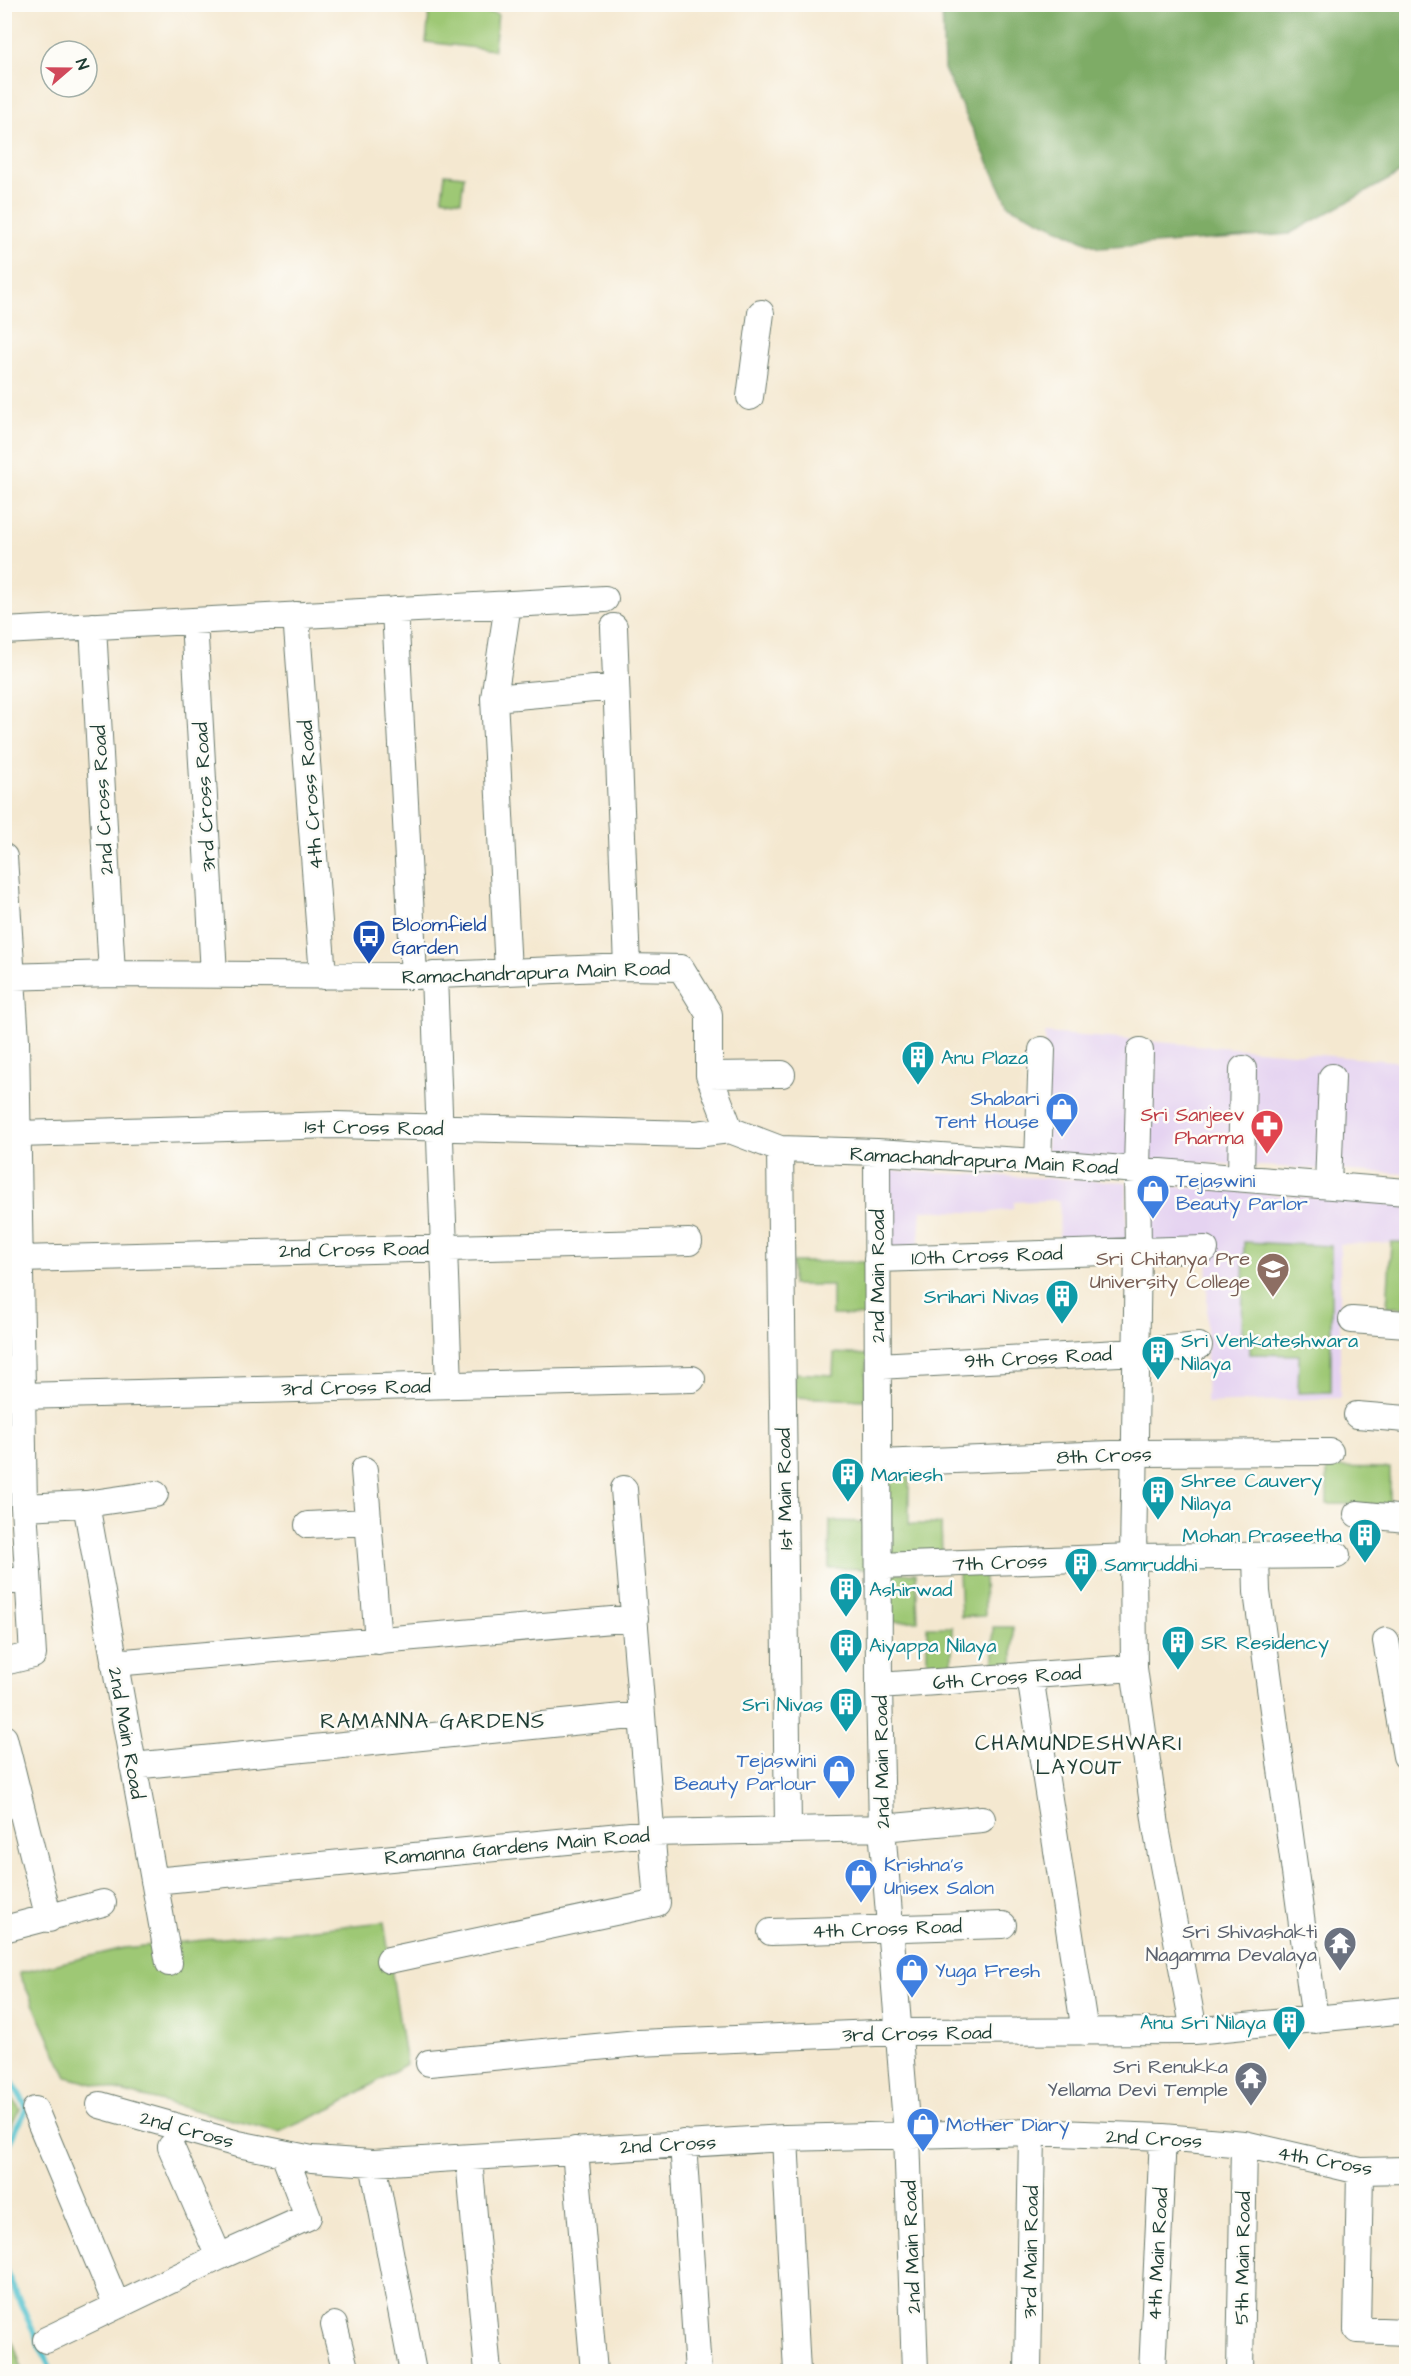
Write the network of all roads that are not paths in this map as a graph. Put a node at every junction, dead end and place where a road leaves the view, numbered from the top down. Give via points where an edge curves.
1 (761, 313) dead end
2 (750, 397) dead end
3 (605, 598) dead end
4 (508, 603) junction
5 (395, 610) junction
6 (296, 615) junction
7 (194, 621) junction
8 (93, 626) junction
9 (614, 627) dead end
10 (4, 631) edge
11 (616, 687) junction
12 (494, 698) junction
13 (4, 858) edge
14 (627, 967) junction
15 (508, 971) junction
16 (112, 974) junction
17 (214, 974) junction
18 (323, 976) junction
19 (424, 976) junction
20 (8, 977) edge
21 (1042, 1050) dead end
22 (1140, 1051) dead end
23 (1244, 1069) dead end
24 (782, 1074) dead end
25 (709, 1075) junction
26 (1332, 1077) dead end
27 (440, 1127) junction
28 (730, 1130) junction
29 (18, 1134) junction
30 (780, 1149) junction
31 (877, 1152) junction
32 (1038, 1162) junction
33 (1137, 1169) junction
34 (1241, 1177) junction
35 (1328, 1185) junction
36 (1407, 1192) edge
37 (689, 1242) dead end
38 (444, 1247) junction
39 (1205, 1249) dead end
40 (1138, 1250) junction
41 (19, 1259) junction
42 (877, 1259) junction
43 (1352, 1320) dead end
44 (1407, 1324) edge
45 (1199, 1346) dead end
46 (1137, 1352) junction
47 (878, 1365) junction
48 (692, 1379) dead end
49 (449, 1385) junction
50 (21, 1396) junction
51 (1357, 1415) dead end
52 (1407, 1419) edge
53 (1330, 1452) dead end
54 (1137, 1454) junction
55 (878, 1463) junction
56 (364, 1470) dead end
57 (624, 1489) dead end
58 (156, 1494) dead end
59 (86, 1504) junction
60 (24, 1507) junction
61 (1357, 1514) dead end
62 (1407, 1519) edge
63 (368, 1522) junction
64 (308, 1525) dead end
65 (1256, 1556) junction
66 (1337, 1556) dead end
67 (1133, 1557) junction
68 (879, 1566) junction
69 (16, 1581) edge
70 (634, 1618) junction
71 (378, 1641) junction
72 (1386, 1641) dead end
73 (4, 1662) edge
74 (114, 1663) junction
75 (1134, 1668) junction
76 (1030, 1676) junction
77 (879, 1686) junction
78 (642, 1715) junction
79 (4, 1738) edge
80 (1407, 1756) edge
81 (133, 1766) junction
82 (982, 1819) dead end
83 (788, 1828) junction
84 (882, 1828) junction
85 (651, 1833) junction
86 (154, 1881) junction
87 (103, 1903) dead end
88 (49, 1918) junction
89 (1003, 1925) dead end
90 (890, 1928) junction
91 (4, 1929) edge
92 (771, 1932) dead end
93 (389, 1960) dead end
94 (169, 1963) dead end
95 (1407, 2010) edge
96 (1314, 2020) junction
97 (1194, 2031) junction
98 (900, 2032) junction
99 (1084, 2032) junction
100 (429, 2063) dead end
101 (100, 2105) dead end
102 (35, 2110) dead end
103 (1032, 2133) junction
104 (907, 2135) junction
105 (1163, 2137) junction
106 (784, 2138) junction
107 (683, 2143) junction
108 (1244, 2144) junction
109 (171, 2148) dead end
110 (575, 2150) junction
111 (284, 2154) junction
112 (469, 2159) junction
113 (373, 2163) junction
114 (1360, 2170) junction
115 (1407, 2170) edge
116 (219, 2257) junction
117 (117, 2306) junction
118 (334, 2325) dead end
119 (1407, 2332) edge
120 (46, 2340) dead end
121 (346, 2372) edge
122 (413, 2372) edge
123 (488, 2372) edge
124 (594, 2372) edge
125 (698, 2372) edge
126 (797, 2372) edge
127 (915, 2372) edge
128 (1028, 2372) edge
129 (1152, 2372) edge
130 (1240, 2372) edge

1 - 2 street
3 - 4 street
4 - 5 street
4 - 12 street
5 - 6 street
5 - 19 street
6 - 7 street
6 - 18 street, 4th Cross Road
7 - 8 street
7 - 17 street, 3rd Cross Road
8 - 10 street
8 - 16 street, 2nd Cross Road
9 - 11 street
11 - 12 street
11 - 14 street
12 - 15 street
13 - 20 street
14 - 15 street, Ramachandrapura Main Road
14 - 25 street, Ramachandrapura Main Road via 681,968 709,1014
15 - 19 street, Ramachandrapura Main Road
16 - 17 street, Ramachandrapura Main Road
16 - 20 street, Ramachandrapura Main Road
17 - 18 street, Ramachandrapura Main Road
18 - 19 street, Ramachandrapura Main Road
19 - 27 street
20 - 29 street via 16,1040
21 - 32 street
22 - 33 street
23 - 34 street
24 - 25 street
25 - 28 street, Ramachandrapura Main Road
26 - 35 street
27 - 28 street, 1st Cross Road via 696,1134
27 - 29 street, 1st Cross Road via 334,1125
27 - 38 street
28 - 30 street, Ramachandrapura Main Road
29 - 41 street
30 - 31 street, Ramachandrapura Main Road
30 - 83 street, 1st Main Road
31 - 32 street, Ramachandrapura Main Road
31 - 42 street, 2nd Main Road
32 - 33 street, Ramachandrapura Main Road
33 - 34 street, Ramachandrapura Main Road
33 - 40 street
34 - 35 street, Ramachandrapura Main Road
35 - 36 street, Ramachandrapura Main Road
37 - 38 street, 2nd Cross Road
38 - 41 street, 2nd Cross Road
38 - 49 street
39 - 40 street, 10th Cross Road
40 - 42 street, 10th Cross Road
40 - 46 street
41 - 50 street
42 - 47 street, 2nd Main Road
43 - 44 street
45 - 46 street, 9th Cross Road
46 - 47 street, 9th Cross Road
46 - 54 street
47 - 55 street, 2nd Main Road
48 - 49 street, 3rd Cross Road
49 - 50 street, 3rd Cross Road
50 - 60 street
51 - 52 street
53 - 54 street, 8th Cross
54 - 55 street, 8th Cross
54 - 67 street
55 - 68 street, 2nd Main Road
56 - 63 street
57 - 70 street
58 - 59 street
59 - 60 street
59 - 74 street, 2nd Main Road
60 - 69 street
61 - 62 street
63 - 64 street
63 - 71 street
65 - 66 street, 7th Cross
65 - 67 street, 7th Cross
65 - 96 street via 1257,1592
67 - 68 street, 7th Cross
67 - 75 street
68 - 77 street, 2nd Main Road
69 - 73 street via 33,1655
70 - 71 street
70 - 78 street
71 - 74 street
72 - 80 street
74 - 81 street, 2nd Main Road
75 - 76 street, 6th Cross Road
75 - 97 street via 1157,1833
76 - 77 street, 6th Cross Road
76 - 99 street
77 - 84 street, 2nd Main Road
78 - 81 street
78 - 85 street
79 - 88 street
81 - 86 street, 2nd Main Road
82 - 84 street, Ramanna Gardens Main Road
83 - 84 street, Ramanna Gardens Main Road
83 - 85 street, Ramanna Gardens Main Road
84 - 90 street, 2nd Main Road
85 - 86 street, Ramanna Gardens Main Road
85 - 93 street via 657,1903
86 - 94 street, 2nd Main Road
87 - 88 street
88 - 91 street
89 - 90 street, 4th Cross Road
90 - 92 street, 4th Cross Road
90 - 98 street, 2nd Main Road
95 - 96 street, 3rd Cross Road
96 - 97 street, 3rd Cross Road
97 - 99 street, 3rd Cross Road
98 - 99 street, 3rd Cross Road
98 - 100 street, 3rd Cross Road via 638,2043
98 - 104 street, 2nd Main Road
101 - 111 street, 2nd Cross
102 - 117 street
103 - 104 street, 2nd Cross
103 - 105 street, 2nd Cross
103 - 128 street, 3rd Main Road
104 - 106 street, 2nd Cross
104 - 127 street, 2nd Main Road
105 - 108 street, 2nd Cross
105 - 129 street, 4th Main Road
106 - 107 street, 2nd Cross
106 - 126 street
107 - 110 street, 2nd Cross
107 - 125 street
108 - 114 street, 4th Cross
108 - 130 street, 5th Main Road
109 - 116 street
110 - 112 street, 2nd Cross
110 - 124 street
111 - 113 street, 2nd Cross
111 - 116 street via 308,2217
112 - 113 street, 2nd Cross
112 - 123 street
113 - 122 street
114 - 115 street, 4th Cross
114 - 119 street via 1357,2330
116 - 117 street
117 - 120 street
118 - 121 street

